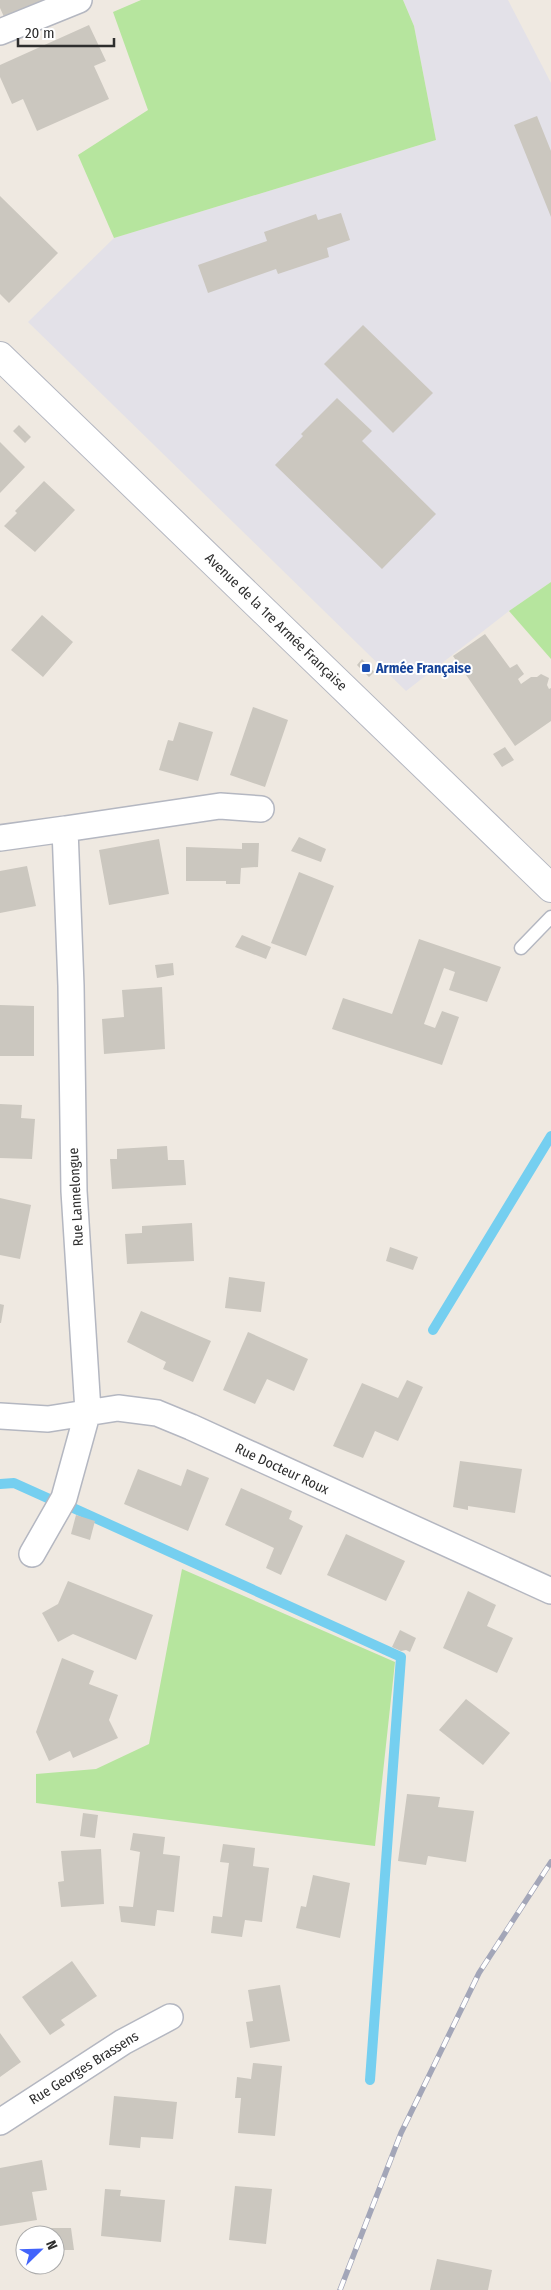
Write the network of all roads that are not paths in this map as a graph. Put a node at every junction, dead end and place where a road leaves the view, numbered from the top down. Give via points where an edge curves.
1 (79, 0) edge
2 (0, 32) edge
3 (0, 356) edge
4 (261, 809) dead end
5 (65, 829) junction
6 (0, 838) edge
7 (551, 888) edge
8 (551, 917) edge
9 (521, 948) dead end
10 (88, 1411) junction
11 (0, 1416) edge
12 (32, 1554) dead end
13 (551, 1591) edge
14 (170, 2017) dead end
15 (0, 2122) edge

1 - 2 street
3 - 7 main road, Avenue de la 1re Armée Française
4 - 5 street via 220,806
5 - 6 street
5 - 10 street, Rue Lannelongue via 74,1191
8 - 9 lane
10 - 11 street, Rue Docteur Roux via 48,1418
10 - 12 street, Rue Lannelongue via 64,1498
10 - 13 street, Rue Docteur Roux via 118,1408 157,1413
14 - 15 street, Rue Georges Brassens via 123,2042

